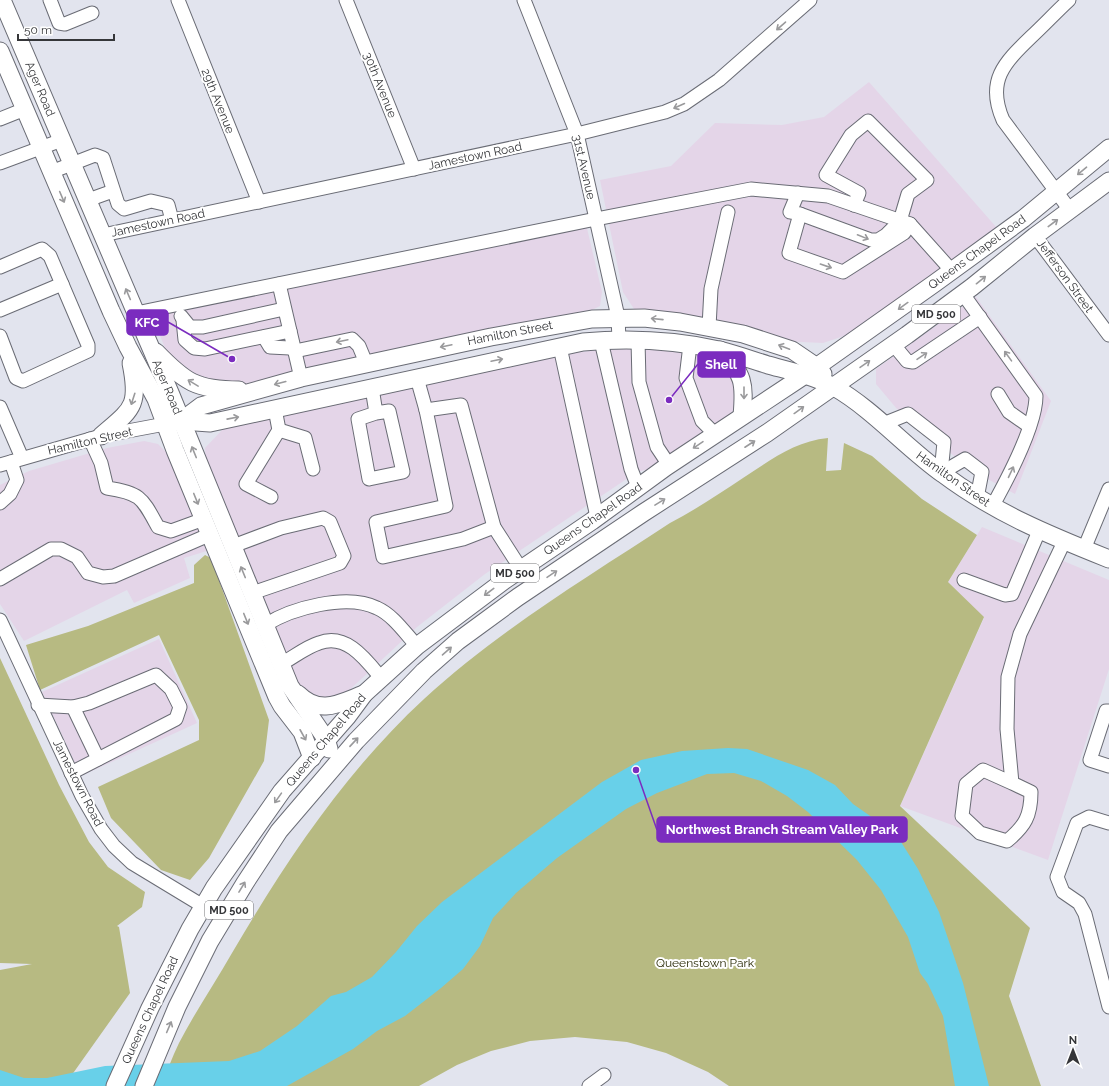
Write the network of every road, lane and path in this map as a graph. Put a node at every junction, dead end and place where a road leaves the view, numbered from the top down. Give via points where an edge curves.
1 (2, 0) edge
2 (50, 0) edge
3 (178, 0) edge
4 (346, 0) edge
5 (524, 0) edge
6 (810, 0) edge
7 (1069, 0) edge
8 (92, 13) dead end
9 (0, 51) edge
10 (4, 73) edge
11 (25, 109) junction
12 (0, 119) edge
13 (577, 134) junction
14 (62, 140) junction
15 (41, 148) junction
16 (1109, 148) edge
17 (0, 163) edge
18 (72, 163) junction
19 (414, 169) junction
20 (51, 172) junction
21 (1109, 180) edge
22 (113, 191) junction
23 (798, 193) junction
24 (1056, 193) junction
25 (88, 200) junction
26 (259, 202) junction
27 (854, 205) junction
28 (1070, 210) junction
29 (728, 212) dead end
30 (800, 214) junction
31 (596, 219) junction
32 (172, 220) junction
33 (905, 222) junction
34 (103, 235) junction
35 (1035, 236) junction
36 (0, 267) edge
37 (952, 271) junction
38 (62, 284) junction
39 (279, 284) junction
40 (963, 294) junction
41 (177, 305) junction
42 (284, 309) junction
43 (0, 310) edge
44 (136, 313) junction
45 (980, 317) junction
46 (618, 318) junction
47 (183, 320) junction
48 (709, 327) junction
49 (290, 331) junction
50 (1109, 335) edge
51 (0, 336) edge
52 (264, 336) junction
53 (619, 340) junction
54 (638, 340) junction
55 (601, 341) junction
56 (148, 343) junction
57 (893, 344) junction
58 (690, 345) junction
59 (128, 347) junction
60 (560, 347) junction
61 (719, 350) junction
62 (295, 351) junction
63 (366, 364) junction
64 (811, 371) junction
65 (301, 378) junction
66 (417, 378) junction
67 (832, 386) junction
68 (372, 388) junction
69 (259, 389) junction
70 (998, 394) dead end
71 (0, 407) edge
72 (275, 409) junction
73 (426, 410) junction
74 (376, 413) junction
75 (742, 416) junction
76 (173, 422) junction
77 (883, 424) junction
78 (1029, 426) junction
79 (279, 430) junction
80 (715, 434) junction
81 (95, 438) junction
82 (11, 462) edge
83 (669, 465) junction
84 (313, 469) dead end
85 (941, 473) junction
86 (638, 487) junction
87 (1109, 489) edge
88 (270, 496) dead end
89 (977, 498) junction
90 (0, 503) edge
91 (992, 507) junction
92 (597, 517) junction
93 (207, 526) junction
94 (494, 527) junction
95 (1039, 531) junction
96 (1064, 542) junction
97 (233, 546) junction
98 (1084, 549) junction
99 (1109, 559) edge
100 (521, 569) junction
101 (0, 579) edge
102 (964, 580) dead end
103 (252, 593) junction
104 (0, 620) edge
105 (265, 625) junction
106 (417, 646) junction
107 (281, 664) junction
108 (382, 679) junction
109 (290, 686) junction
110 (364, 694) junction
111 (38, 705) junction
112 (73, 707) junction
113 (1109, 711) edge
114 (326, 739) junction
115 (312, 758) junction
116 (98, 759) junction
117 (1109, 766) edge
118 (328, 771) junction
119 (71, 773) junction
120 (1012, 783) junction
121 (1109, 823) edge
122 (203, 906) junction
123 (1109, 1007) edge
124 (604, 1075) dead end
125 (115, 1086) edge
126 (144, 1086) edge
127 (589, 1086) edge

1 - 14 main road, Ager Road
2 - 8 street via 59,23 65,24
3 - 26 street, 29th Avenue
4 - 19 street, 30th Avenue
5 - 13 street, 31st Avenue
6 -> 13 street, Jamestown Road via 719,80 684,104 665,112
7 - 24 street via 1009,58 996,87 998,108 1003,120
9 - 10 main road, Ager Road
10 - 11 main road, Ager Road
11 - 12 street
11 - 15 main road, Ager Road
13 - 19 street, Jamestown Road
13 - 31 street, 31st Avenue
14 - 15 street
14 - 18 main road, Ager Road
15 - 17 street
15 - 20 main road, Ager Road
16 -> 24 main road, Queens Chapel Road / MD 500
18 - 20 street
18 - 22 street via 95,155 102,158
18 - 25 main road, Ager Road
19 - 26 street, Jamestown Road
20 -> 59 main road, Ager Road
21 - 28 main road, Queens Chapel Road / MD 500
22 - 25 street
22 - 32 street via 118,204 124,209 151,201 168,205
23 - 27 street via 828,196
23 - 30 street via 790,212
23 - 31 street via 751,189
24 - 28 street
24 - 37 main road, Queens Chapel Road / MD 500
25 - 34 main road, Ager Road
26 - 32 street, Jamestown Road
27 - 33 street
27 - 33 street via 859,193 826,175 851,135 868,121 927,180 908,194
35 -> 28 main road, Queens Chapel Road / MD 500
29 - 48 street via 711,289
30 -> 33 street via 871,240 878,240
30 -> 33 street via 789,253 843,272 904,233
31 - 39 street
31 - 46 street, 31st Avenue
32 - 34 street, Jamestown Road
33 - 37 street
44 -> 34 main road, Ager Road
40 -> 35 main road, Queens Chapel Road / MD 500
35 - 50 street, Jefferson Street
36 - 38 street via 42,250 50,256
37 -> 64 main road, Queens Chapel Road / MD 500
38 - 43 street
38 - 51 street via 88,345 88,351 23,381 16,378
39 - 41 street
39 - 42 street
40 - 45 street
40 - 57 main road, Queens Chapel Road / MD 500
41 - 44 street
41 - 47 street
42 - 47 street via 203,327 190,327
42 - 49 street
44 - 56 main road, Ager Road
57 -> 45 street via 907,361 913,362
78 -> 45 street via 1036,408 1036,396
48 -> 46 main road, Hamilton Street via 644,318
46 - 53 street, 31st Avenue
46 -> 63 main road, Hamilton Street via 551,325
47 - 52 street via 184,340 194,348 205,349
64 -> 48 main road, Hamilton Street via 800,354 771,342
49 - 52 street
49 - 62 street
52 - 62 street via 270,347 290,348
53 - 54 main road, Hamilton Street
53 - 55 main road, Hamilton Street
54 - 58 main road, Hamilton Street
54 - 83 street via 639,382 658,447
55 - 60 main road, Hamilton Street
55 - 86 street via 631,469
69 -> 56 main road via 227,390 196,386 174,370
56 - 76 main road, Ager Road
67 -> 57 main road, Queens Chapel Road / MD 500
58 - 61 main road, Hamilton Street
58 - 80 street via 686,378 702,421
59 - 76 main road, Ager Road via 156,399
59 -> 81 main road via 136,386 134,398 127,413
66 -> 60 main road, Hamilton Street
60 - 92 street
61 - 64 main road, Hamilton Street
61 -> 75 main road via 732,362 740,375 744,388
63 -> 62 street via 359,346 352,339
62 - 65 street
63 - 65 main road, Hamilton Street
64 - 67 main road, Hamilton Street
64 - 75 main road, Queens Chapel Road / MD 500
65 -> 69 main road, Hamilton Street
66 - 68 main road, Hamilton Street
66 - 73 street
67 - 77 main road, Hamilton Street via 858,402
118 -> 67 main road, Queens Chapel Road / MD 500 via 424,671 458,641 518,597 643,512 767,433
68 - 72 main road, Hamilton Street
68 - 74 street
69 - 76 main road, Hamilton Street via 201,406
70 - 78 street via 1009,412
71 - 82 street
76 -> 72 main road, Hamilton Street via 210,423
72 - 79 street
73 - 94 street via 461,404
73 - 94 street via 446,506 376,522 383,557 463,540
74 - 74 street via 358,419 369,479 403,472 389,411
75 - 80 main road, Queens Chapel Road / MD 500
76 - 81 street, Hamilton Street
76 -> 93 main road, Ager Road
97 -> 76 main road, Ager Road
77 - 85 main road, Hamilton Street
77 - 85 street via 908,414 944,442
91 -> 78 street via 1011,472
79 - 84 street via 305,438
79 - 88 street via 246,484
80 -> 83 main road, Queens Chapel Road / MD 500
81 - 82 street, Hamilton Street
81 - 93 street via 107,488 128,491 142,498 158,527 171,531
82 - 90 street via 17,480 10,494
83 - 86 main road, Queens Chapel Road / MD 500
85 - 89 main road, Hamilton Street
85 - 89 street via 965,459 982,472
86 - 92 main road, Queens Chapel Road / MD 500
87 - 98 street
89 - 91 main road, Hamilton Street
91 - 95 main road, Hamilton Street
92 - 100 main road, Queens Chapel Road / MD 500
93 - 101 street via 114,576 103,577 88,573 77,558 61,549 51,549
93 -> 115 main road, Ager Road via 277,697 302,732
94 - 100 street
95 - 96 main road, Hamilton Street
95 - 102 street via 1012,594 1005,595
96 - 98 main road, Hamilton Street
96 - 120 street via 1020,634 1008,678 1007,729
103 -> 97 main road, Ager Road
97 - 103 street via 281,528 323,518 330,522 344,556 340,563
98 - 99 main road, Hamilton Street
100 -> 106 main road, Queens Chapel Road / MD 500
103 - 105 main road, Ager Road
104 - 111 street, Jamestown Road
105 - 106 street via 298,610 333,603 357,603 377,608
105 - 107 main road, Ager Road
106 - 108 main road, Queens Chapel Road / MD 500
107 - 108 street via 320,642 336,641 355,648
107 - 109 main road, Ager Road
108 - 110 main road, Queens Chapel Road / MD 500
109 - 110 main road via 305,701 322,706 336,705
109 - 114 main road, Ager Road
110 - 114 main road, Queens Chapel Road / MD 500
111 - 112 street
111 - 119 street, Jamestown Road
112 - 116 street
112 - 116 street via 89,703 156,675 171,689 180,707 176,719
113 - 117 street via 1106,711 1090,760
114 - 115 main road, Queens Chapel Road / MD 500
114 - 118 main road, Ager Road via 331,756
115 -> 122 main road, Queens Chapel Road / MD 500 via 282,792
116 - 119 street
126 -> 118 main road, Queens Chapel Road / MD 500 via 177,1008 210,941 279,831
119 - 122 street, Jamestown Road via 97,822 114,846 132,863
120 - 120 street via 983,770 966,784 962,816 980,833 1007,841 1022,828 1031,808 1031,792
121 - 123 street via 1088,817 1077,823 1057,877 1063,892 1079,903 1085,914
122 - 125 main road, Queens Chapel Road / MD 500 via 150,1008
124 - 127 street

